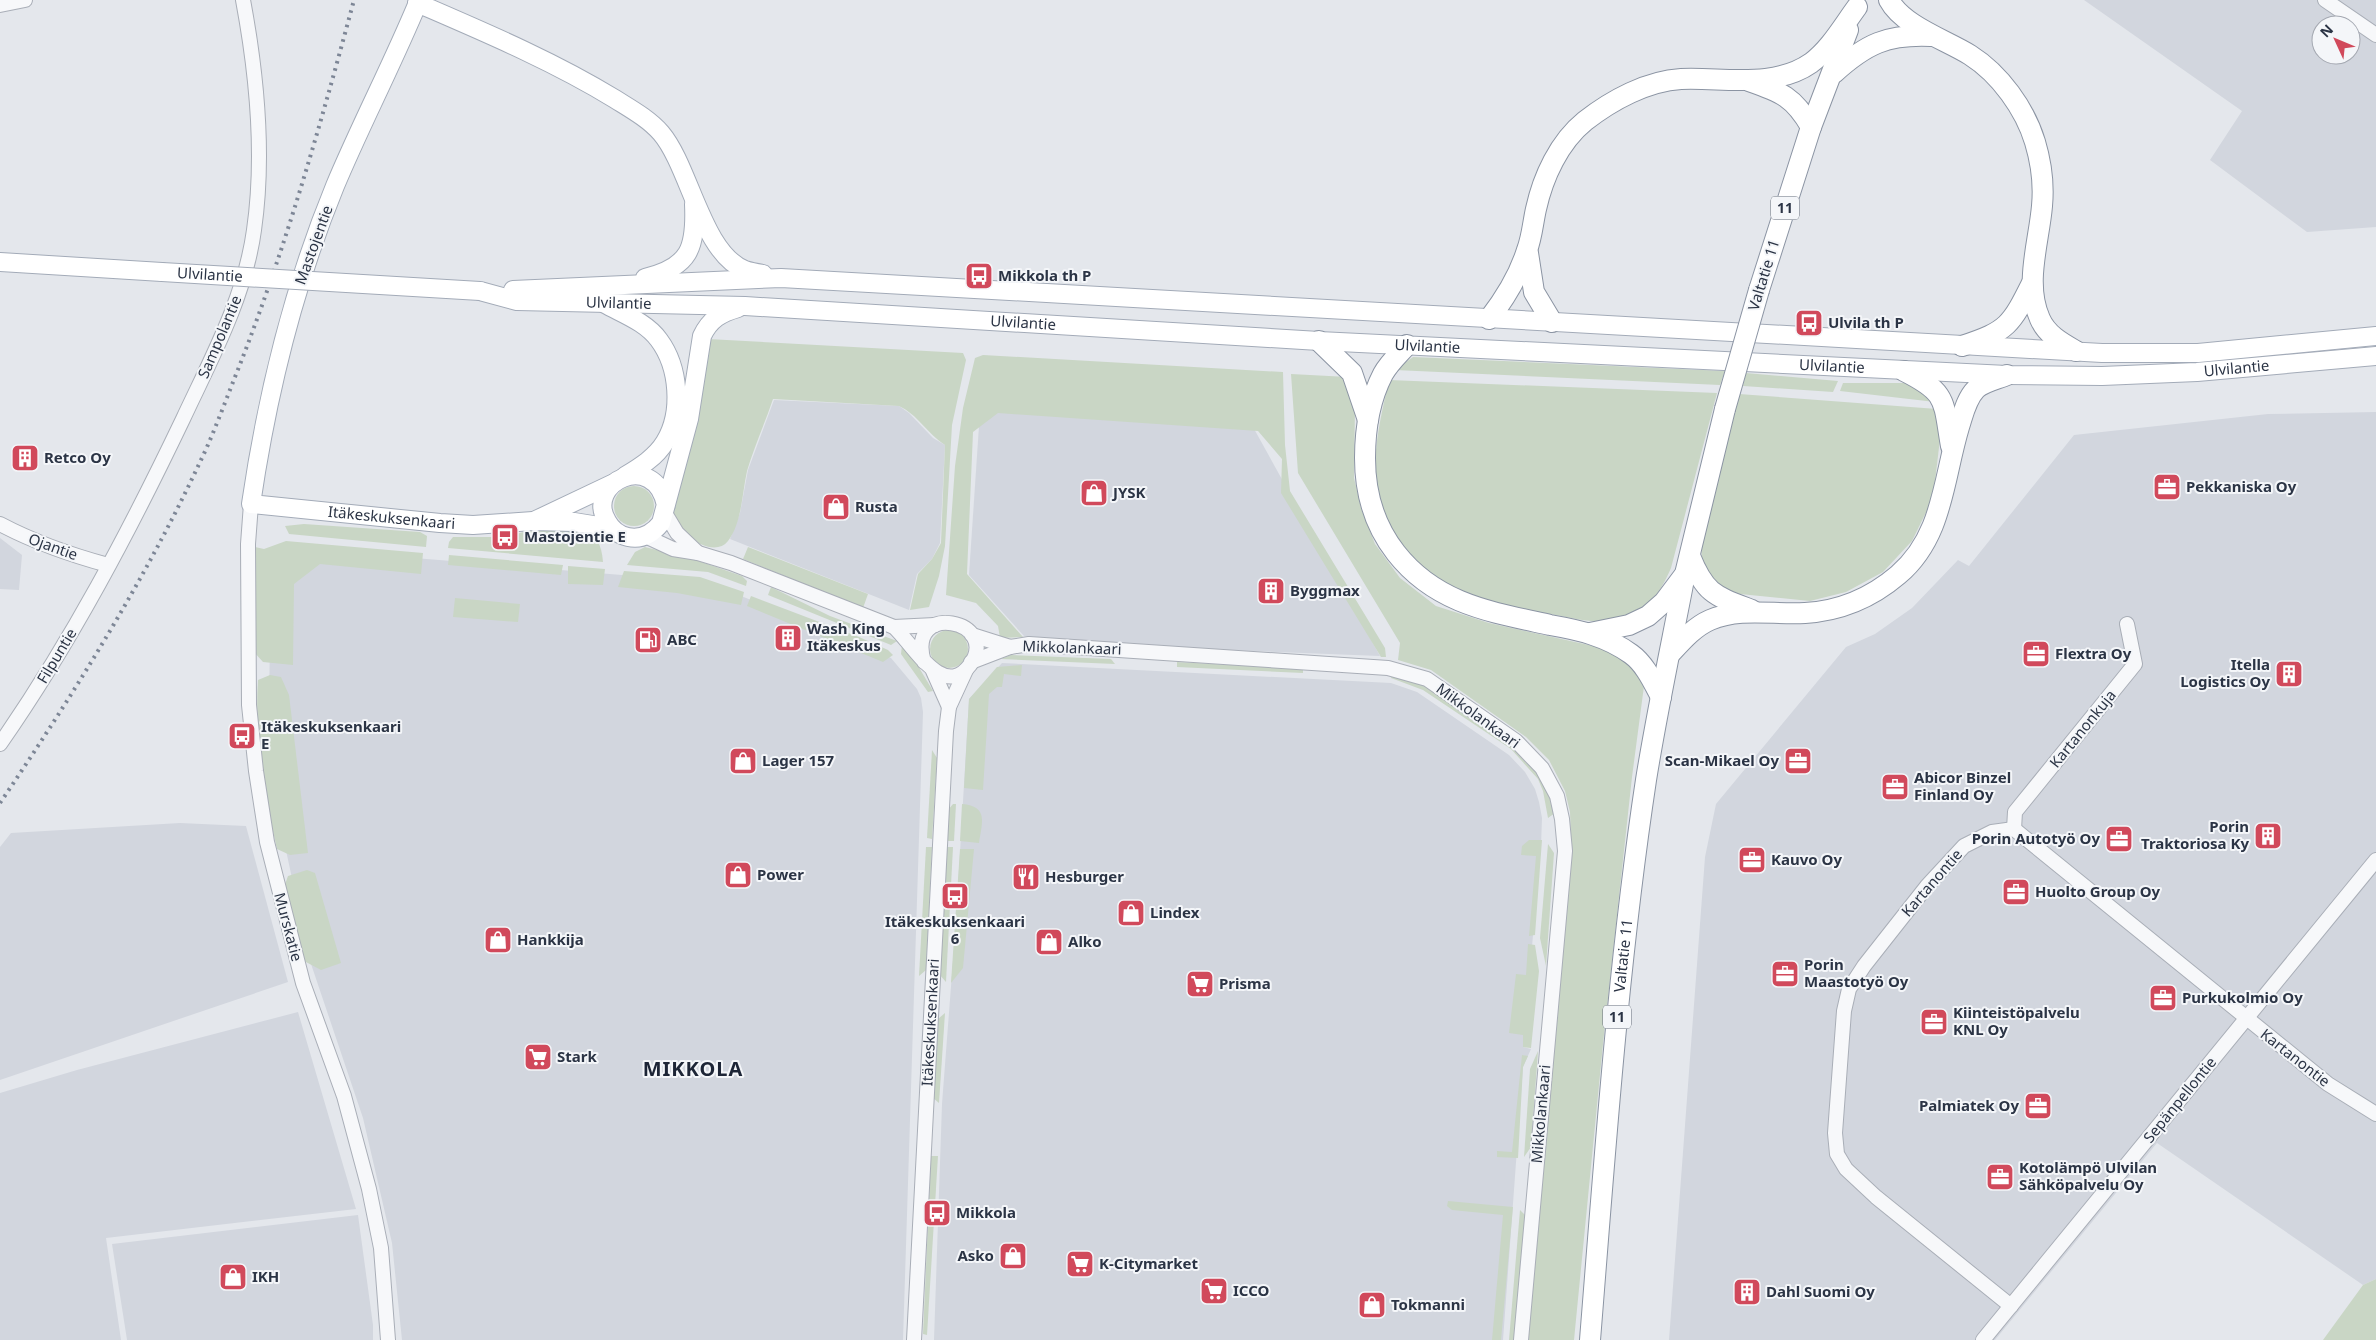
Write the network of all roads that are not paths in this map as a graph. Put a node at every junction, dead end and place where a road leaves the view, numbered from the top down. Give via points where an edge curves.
1 (25, 0) edge
2 (243, 0) edge
3 (1889, 0) edge
4 (2325, 0) edge
5 (418, 2) edge
6 (1858, 4) edge
7 (0, 5) edge
8 (2376, 35) edge
9 (1931, 36) junction
10 (1830, 76) junction
11 (1747, 80) junction
12 (1811, 127) junction
13 (693, 198) junction
14 (1528, 249) junction
15 (0, 262) edge
16 (781, 278) junction
17 (2032, 283) junction
18 (611, 286) junction
19 (480, 291) junction
20 (602, 302) junction
21 (745, 306) junction
22 (1489, 319) junction
23 (1552, 322) junction
24 (2376, 336) edge
25 (1319, 341) junction
26 (1407, 345) junction
27 (1962, 346) junction
28 (2076, 352) junction
29 (2376, 356) edge
30 (1904, 371) junction
31 (2007, 375) junction
32 (1368, 420) junction
33 (1952, 450) junction
34 (618, 480) junction
35 (251, 504) junction
36 (666, 509) junction
37 (533, 521) junction
38 (0, 524) edge
39 (611, 528) junction
40 (645, 536) junction
41 (698, 553) junction
42 (108, 564) junction
43 (1687, 565) junction
44 (1754, 611) junction
45 (2127, 624) dead end
46 (935, 625) junction
47 (894, 627) junction
48 (1590, 633) junction
49 (972, 634) junction
50 (1010, 647) junction
51 (1670, 654) junction
52 (969, 666) junction
53 (929, 667) junction
54 (1661, 697) junction
55 (949, 707) junction
56 (0, 744) edge
57 (2014, 829) junction
58 (2376, 860) edge
59 (2246, 1018) junction
60 (2376, 1114) edge
61 (2011, 1306) junction
62 (388, 1340) edge
63 (914, 1340) edge
64 (1521, 1340) edge
65 (1590, 1340) edge
66 (1983, 1340) edge

1 - 7 street
2 - 42 street, Sampolantie via 254,76 259,148 259,182 248,263 195,394 139,510
3 - 9 highway
4 - 8 street
5 - 13 main road via 585,80 634,110 660,132 676,155
5 - 35 main road, Mastojentie via 336,186 297,291 270,395
6 - 10 highway, Valtatie 11 / 11
6 - 11 highway via 1832,41 1811,62 1782,75
9 - 10 highway via 1898,36 1882,40 1852,56
9 - 17 highway via 1972,56 1986,68 2004,87 2028,123 2036,143 2043,186
10 - 12 highway, Valtatie 11 / 11
11 - 12 highway via 1781,92 1792,100
11 - 14 highway via 1679,79 1651,85 1626,95 1584,122 1550,167 1541,189
12 - 43 highway, Valtatie 11 / 11, bridge via 1725,409
13 - 16 main road via 710,233 730,259 744,270
13 - 18 main road via 694,234 687,254 678,266 664,273
14 - 22 highway via 1511,290
14 - 23 highway via 1534,292
15 - 19 main road, Ulvilantie, bridge
16 - 18 main road, Ulvilantie
16 - 22 main road, Ulvilantie
17 - 27 highway via 2014,318 2004,329
17 - 28 highway via 2040,319 2057,341
18 - 19 main road, Ulvilantie
19 - 20 main road, Ulvilantie via 518,300
20 - 21 main road, Ulvilantie
20 - 34 main road, Itäkeskuksenkaari via 643,325 658,339 674,370 676,389 675,411 665,442 643,465
21 - 25 main road, Ulvilantie
21 - 36 main road via 722,313 707,324 702,336 689,419
22 - 23 main road, Ulvilantie
23 - 27 main road, Ulvilantie
24 - 28 main road, Ulvilantie via 2198,353
25 - 26 main road, Ulvilantie
25 - 32 highway via 1352,373
26 - 30 main road, Ulvilantie
26 - 32 highway via 1383,374
27 - 28 main road, Ulvilantie
29 - 31 main road, Ulvilantie via 2197,372
30 - 31 main road, Ulvilantie
30 - 33 highway via 1927,382 1937,391 1944,405
31 - 33 highway via 1976,389 1965,407
32 - 48 highway via 1365,470 1372,512 1390,546 1418,575 1431,586 1465,604
33 - 44 highway via 1943,499 1933,529 1917,556 1898,575 1851,604 1804,613
34 - 36 main road via 643,476 652,480 659,487
34 - 37 main road, Itäkeskuksenkaari
34 - 39 main road via 605,494 602,505 604,517
35 - 37 main road, Itäkeskuksenkaari via 474,526
35 - 62 street, Murskatie via 248,553 249,705 265,833 303,983 344,1096 370,1189 381,1248
36 - 40 main road via 661,523
36 - 41 street, Itäkeskuksenkaari via 677,533
37 - 39 main road, Itäkeskuksenkaari via 574,522
38 - 42 street, Ojantie via 79,557
39 - 40 main road via 622,536
40 - 41 street, Itäkeskuksenkaari via 673,549
41 - 47 street, Itäkeskuksenkaari
42 - 56 street, Filpuntie via 71,634
43 - 44 highway via 1708,590
43 - 48 highway via 1664,602 1648,616 1629,625
43 - 51 highway, Valtatie 11 / 11
44 - 51 highway via 1710,620 1696,628
45 - 57 street, Kartanonkuja via 2134,664 2015,812
46 - 47 street, Itäkeskuksenkaari
46 - 49 street via 951,622
46 - 53 street via 922,641 921,652
47 - 53 street, Itäkeskuksenkaari
48 - 54 highway via 1633,655
49 - 50 street, Mikkolankaari
49 - 52 street via 976,647
50 - 52 street, Mikkolankaari
50 - 64 street, Mikkolankaari via 1029,644 1388,668 1427,680 1516,741 1542,768 1556,796 1565,851
51 - 54 highway, Valtatie 11 / 11
52 - 53 street via 956,675 944,676
52 - 55 street, Itäkeskuksenkaari
53 - 55 street, Itäkeskuksenkaari
54 - 65 highway, Valtatie 11 / 11 via 1646,779 1614,1046
55 - 63 street, Itäkeskuksenkaari via 942,788
57 - 59 street, Kartanontie
57 - 61 street, Kartanontie via 1992,832 1964,846 1927,886 1849,989 1844,1011 1835,1133 1837,1154 1846,1169
58 - 59 street, Sepänpellontie
59 - 60 street, Kartanontie via 2328,1084
59 - 61 street, Sepänpellontie
61 - 66 street, Sepänpellontie

